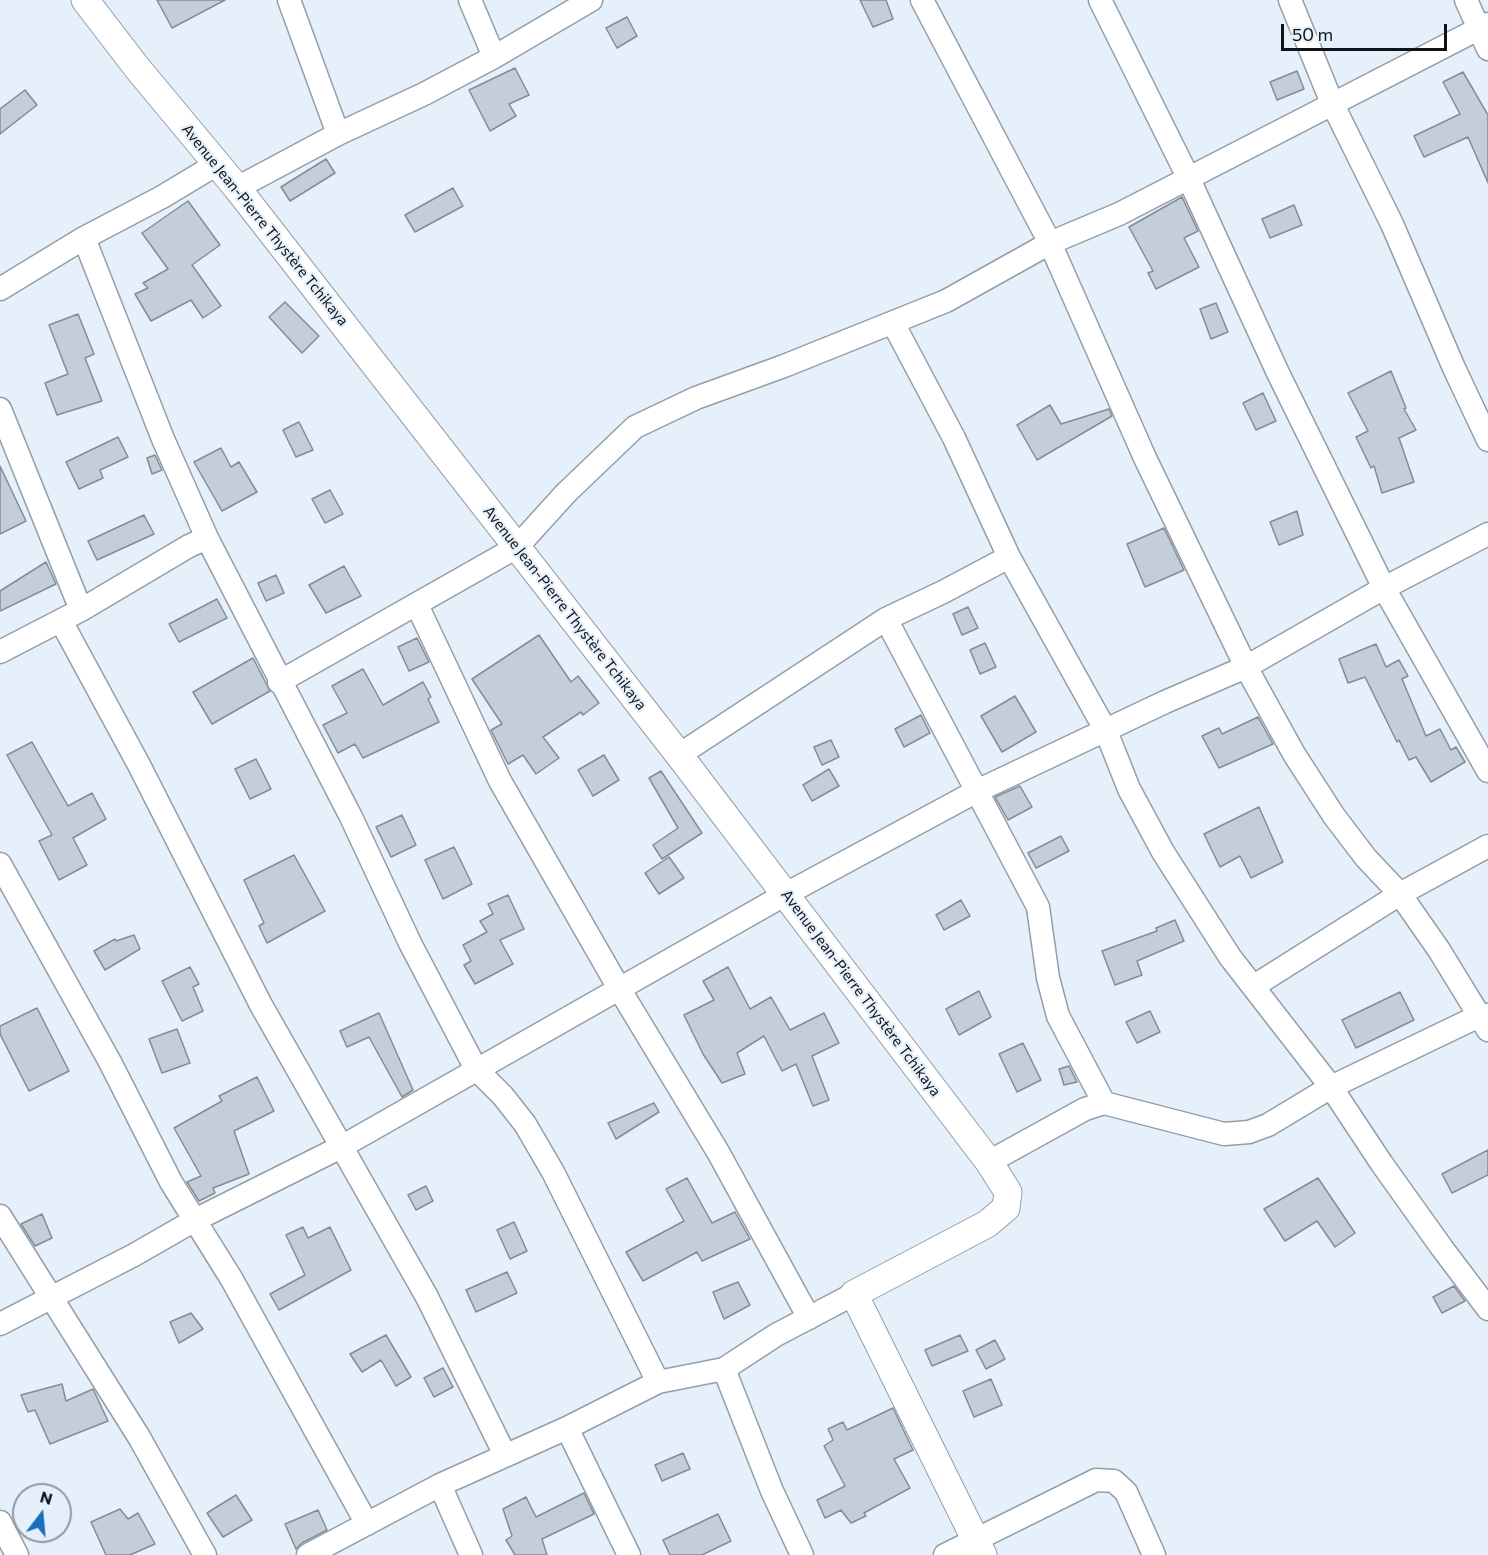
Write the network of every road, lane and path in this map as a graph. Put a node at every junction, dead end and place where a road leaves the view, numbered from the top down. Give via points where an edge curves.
1 (85, 0) edge
2 (289, 0) edge
3 (470, 0) edge
4 (591, 0) edge
5 (922, 0) edge
6 (1100, 0) edge
7 (1290, 0) edge
8 (1466, 0) edge
9 (1485, 34) edge
10 (494, 57) junction
11 (1332, 103) junction
12 (338, 134) junction
13 (217, 164) junction
14 (1188, 177) junction
15 (237, 188) junction
16 (84, 238) junction
17 (1050, 243) junction
18 (0, 289) edge
19 (893, 323) junction
20 (0, 409) edge
21 (1488, 440) edge
22 (1488, 534) edge
23 (207, 538) junction
24 (517, 547) junction
25 (1009, 557) junction
26 (1384, 588) junction
27 (417, 605) junction
28 (81, 610) junction
29 (886, 619) junction
30 (61, 621) junction
31 (0, 652) edge
32 (1246, 667) junction
33 (279, 682) junction
34 (1106, 731) junction
35 (679, 755) junction
36 (1488, 771) edge
37 (977, 791) junction
38 (1488, 846) edge
39 (0, 864) edge
40 (786, 894) junction
41 (1400, 894) junction
42 (1254, 986) junction
43 (620, 990) junction
44 (1485, 1021) edge
45 (476, 1069) junction
46 (1331, 1088) junction
47 (1104, 1103) junction
48 (341, 1147) junction
49 (988, 1162) junction
50 (0, 1216) edge
51 (195, 1220) junction
52 (854, 1294) junction
53 (50, 1298) junction
54 (1488, 1308) edge
55 (809, 1318) junction
56 (0, 1324) edge
57 (724, 1369) junction
58 (658, 1382) junction
59 (567, 1428) junction
60 (505, 1455) junction
61 (440, 1485) junction
62 (0, 1522) edge
63 (367, 1524) junction
64 (980, 1547) edge
65 (17, 1555) edge
66 (205, 1555) edge
67 (308, 1555) edge
68 (471, 1555) edge
69 (629, 1555) edge
70 (802, 1555) edge
71 (945, 1555) edge
72 (1154, 1555) edge

1 - 13 street, Avenue Jean-Pierre Thystère Tchikaya
2 - 12 street
3 - 10 street
4 - 10 street
5 - 17 street
6 - 14 street
7 - 11 street
8 - 9 street
9 - 11 street
10 - 12 street
11 - 14 street
11 - 21 street via 1392,224
12 - 15 street
13 - 15 street, Avenue Jean-Pierre Thystère Tchikaya
13 - 16 street
14 - 17 street via 1119,214
14 - 26 street via 1278,373
15 - 24 street, Avenue Jean-Pierre Thystère Tchikaya
16 - 18 street
16 - 23 street
17 - 19 street via 946,301
17 - 32 street via 1145,458
19 - 24 street via 696,398 634,426
19 - 25 street via 954,438
20 - 28 street
22 - 26 street
23 - 28 street
23 - 33 street
24 - 27 street
24 - 35 street, Avenue Jean-Pierre Thystère Tchikaya
25 - 29 street
25 - 34 street
26 - 32 street
26 - 36 street
27 - 33 street
27 - 43 street via 500,782
28 - 30 street
29 - 35 street
29 - 37 street
30 - 31 street
30 - 48 street via 261,1005
32 - 34 street
32 - 41 street via 1334,816 1365,858
33 - 45 street
34 - 37 street
34 - 42 street via 1130,789 1163,852 1230,957
35 - 40 street, Avenue Jean-Pierre Thystère Tchikaya
37 - 40 street
37 - 47 street via 1038,907 1058,1016
38 - 41 street
39 - 51 street
40 - 43 street
40 - 49 street, Avenue Jean-Pierre Thystère Tchikaya
41 - 42 street
41 - 44 street
42 - 46 street
43 - 45 street
43 - 55 street via 718,1152
44 - 46 street
45 - 48 street
45 - 58 street via 525,1124
46 - 47 street via 1268,1125 1249,1132 1224,1134
46 - 54 street
47 - 49 street via 1084,1109
48 - 51 street
48 - 60 street via 427,1297
49 - 52 street, Avenue Jean-Pierre Thystère Tchikaya via 1008,1192 1006,1208 987,1224
50 - 53 street
51 - 53 street
51 - 63 street
52 - 55 street
52 - 64 street
53 - 56 street
53 - 66 street via 139,1437
55 - 57 street
57 - 58 street
57 - 70 street
58 - 59 street
59 - 60 street
59 - 69 street
60 - 61 street
61 - 63 street
61 - 68 street
62 - 65 street
63 - 67 street
64 - 71 street
64 - 72 street via 1096,1480 1114,1481 1126,1492

